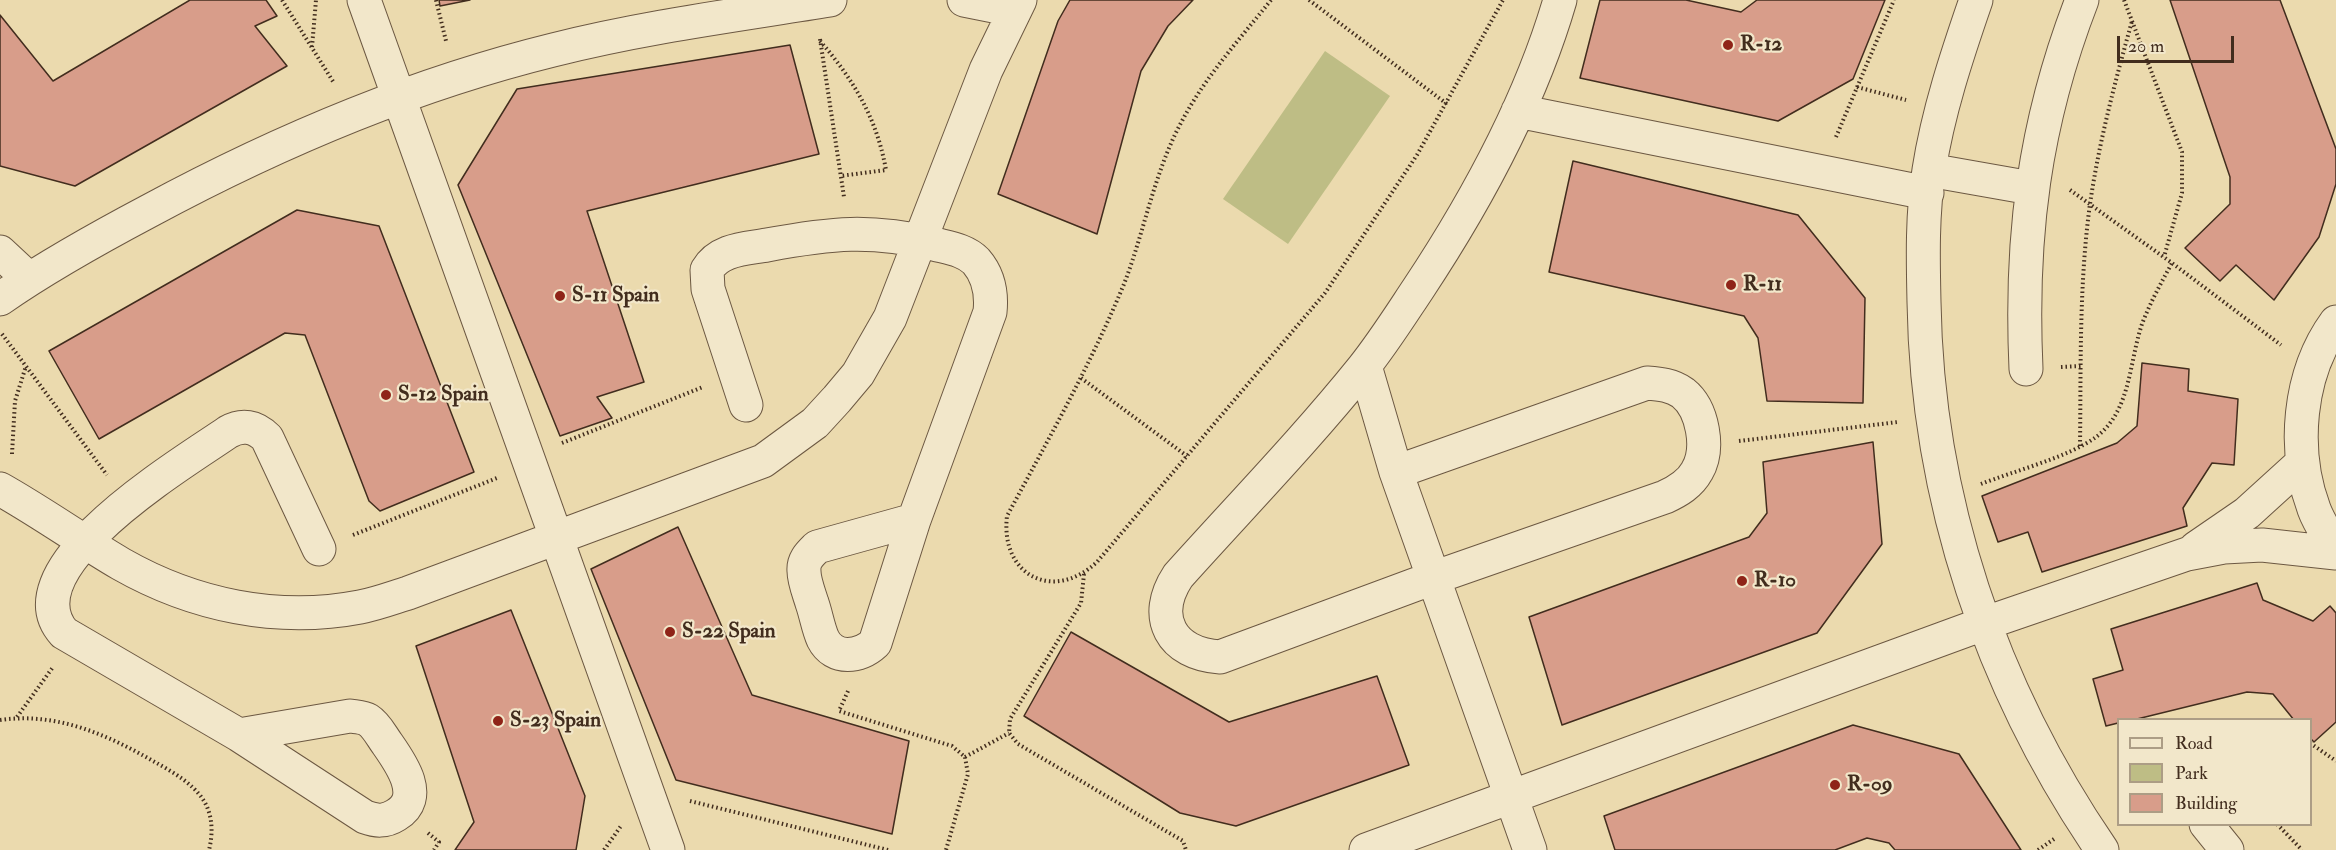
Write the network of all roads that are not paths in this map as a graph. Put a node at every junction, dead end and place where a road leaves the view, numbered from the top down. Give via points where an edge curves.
1 (364, 0) edge
2 (964, 0) edge
3 (1560, 0) edge
4 (1976, 0) edge
5 (2082, 0) edge
6 (806, 2) edge
7 (1017, 5) edge
8 (398, 97) junction
9 (1518, 111) junction
10 (2033, 177) junction
11 (1928, 182) junction
12 (918, 240) junction
13 (0, 252) edge
14 (28, 279) junction
15 (0, 299) edge
16 (2336, 322) edge
17 (1365, 366) junction
18 (2026, 369) dead end
19 (746, 405) dead end
20 (2302, 463) junction
21 (1396, 472) junction
22 (4, 491) edge
23 (914, 520) junction
24 (558, 539) junction
25 (86, 542) junction
26 (320, 549) road end
27 (2336, 551) edge
28 (2187, 554) junction
29 (1433, 578) junction
30 (1983, 624) junction
31 (239, 735) junction
32 (1511, 799) junction
33 (2207, 826) edge
34 (668, 850) edge
35 (1366, 850) edge
36 (1530, 850) edge
37 (2102, 850) edge
38 (2227, 850) edge

1 - 8 street
2 - 7 street
3 - 9 street
4 - 11 street via 1942,109
5 - 10 street via 2053,88
6 - 8 street via 631,32 455,77
7 - 12 street via 986,70
8 - 14 street via 246,161
8 - 24 street
9 - 11 street via 1822,171
9 - 17 street via 1463,216
10 - 11 street
10 - 18 street via 2025,249
11 - 30 street via 1924,343 1932,418 1947,497
12 - 19 street via 849,232 728,253 712,262 707,270 708,289
12 - 23 street via 958,250 975,260 992,293 990,312
12 - 24 street via 890,318 875,347 858,374 815,423 763,462
13 - 14 street
14 - 15 street
16 - 20 street via 2312,369 2302,415
17 - 21 street
17 - 29 street via 1178,576 1165,606 1167,623 1187,649 1203,656 1220,657
20 - 27 street via 2314,510
20 - 28 street via 2247,513
21 - 29 street
21 - 29 street via 1647,383 1667,385 1684,394 1702,426 1702,459 1697,472 1677,491
22 - 25 street
23 - 23 street via 875,643 866,651 842,654 823,640 803,570 807,557 817,547
24 - 25 street via 408,593 360,607 312,613 262,611 213,603 166,587
24 - 34 street
25 - 26 street via 127,502 228,432 253,428 267,438
25 - 31 street via 55,589 51,603 58,626 73,639
27 - 28 street via 2262,545 2224,546
28 - 30 street
29 - 32 street
30 - 32 street
30 - 37 street via 2042,755
31 - 31 street via 365,817 377,821 390,819 408,801 410,789 400,763 375,727 360,717
32 - 35 street
32 - 36 street
33 - 38 street

